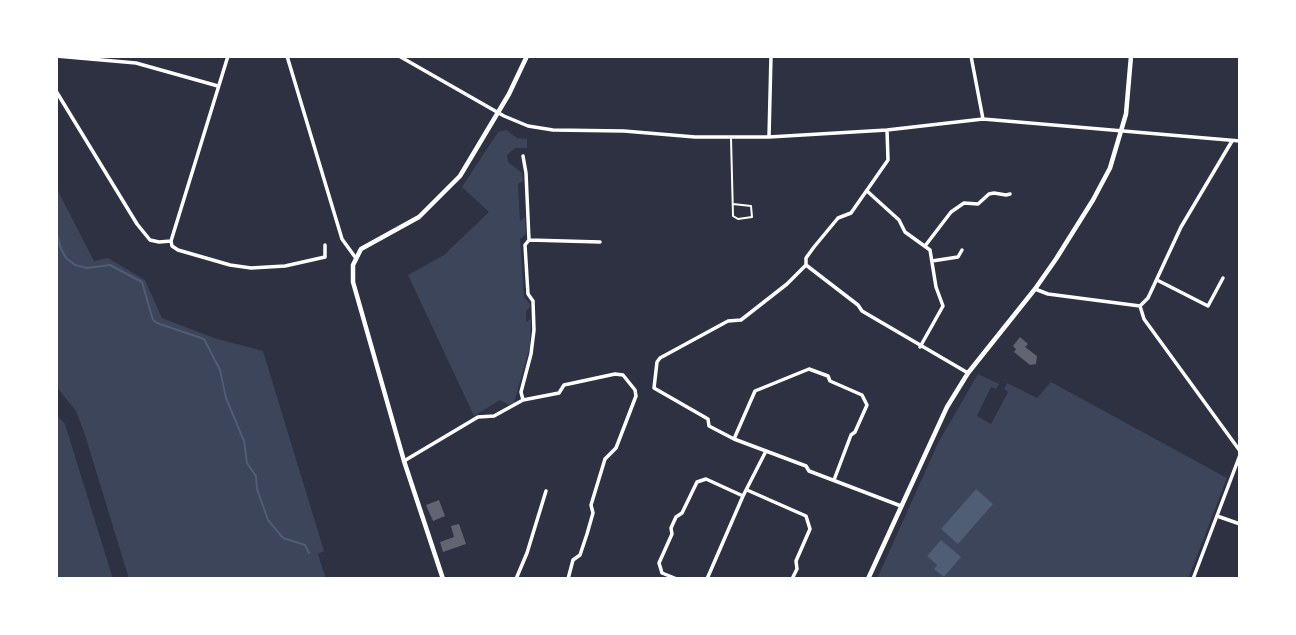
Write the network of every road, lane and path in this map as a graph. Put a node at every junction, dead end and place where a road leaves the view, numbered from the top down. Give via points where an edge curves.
1 (56, 56) edge
2 (138, 56) edge
3 (228, 56) edge
4 (287, 56) edge
5 (399, 56) edge
6 (527, 56) edge
7 (771, 56) edge
8 (971, 56) edge
9 (1131, 56) edge
10 (136, 62) junction
11 (218, 86) junction
12 (56, 91) edge
13 (498, 113) junction
14 (983, 119) junction
15 (887, 130) junction
16 (1122, 132) junction
17 (769, 136) junction
18 (731, 137) junction
19 (1232, 140) junction
20 (1240, 141) edge
21 (523, 156) dead end
22 (867, 191) junction
23 (1010, 194) dead end
24 (733, 204) junction
25 (529, 240) junction
26 (171, 241) junction
27 (600, 242) dead end
28 (325, 245) dead end
29 (925, 246) junction
30 (962, 250) dead end
31 (355, 257) junction
32 (932, 261) junction
33 (806, 265) junction
34 (1223, 278) dead end
35 (1157, 280) junction
36 (1035, 289) junction
37 (1140, 306) junction
38 (920, 347) junction
39 (968, 373) junction
40 (523, 400) junction
41 (734, 439) junction
42 (767, 450) junction
43 (1240, 453) edge
44 (404, 461) junction
45 (834, 480) junction
46 (747, 490) junction
47 (546, 491) dead end
48 (743, 496) junction
49 (901, 506) junction
50 (1217, 516) junction
51 (1240, 524) edge
52 (443, 579) edge
53 (516, 579) edge
54 (568, 579) edge
55 (677, 579) edge
56 (707, 579) edge
57 (792, 579) edge
58 (868, 579) edge
59 (1193, 579) edge

1 - 10 street
2 - 10 street
3 - 11 street
4 - 31 street via 342,239
5 - 13 street
6 - 13 main road
7 - 17 street
8 - 14 street
9 - 16 main road
10 - 11 street
11 - 26 street
12 - 26 street via 137,224 150,240
13 - 18 street via 528,126 553,130
13 - 31 main road via 471,161 443,195 419,217 369,243
14 - 15 street
14 - 16 street
15 - 17 street
15 - 22 street via 888,160
16 - 19 street
16 - 36 main road via 1093,200
17 - 18 street
18 - 24 lane
19 - 20 street
19 - 35 street via 1181,227
21 - 25 street
22 - 29 street via 900,220 905,232
22 - 33 street via 851,214 838,218 822,237
23 - 29 street via 994,193 978,204 964,203 951,212
24 - 24 lane via 733,216 752,217 751,206
25 - 27 street
25 - 40 street via 525,245 534,330
26 - 28 street via 178,250 251,268 325,257
29 - 32 street
30 - 32 street via 958,257
31 - 44 main road via 353,282
32 - 38 street via 943,306
33 - 38 street via 862,312
33 - 41 street via 741,320 728,321 657,362 656,390
34 - 35 street via 1208,306
35 - 37 street
36 - 37 street
36 - 39 main road
37 - 43 street via 1144,319
38 - 39 street
39 - 49 main road via 939,422
40 - 44 street via 494,416 478,417
40 - 54 street via 615,374 623,375 636,393 616,448 605,459 590,523
41 - 42 street
41 - 45 street via 755,391 809,369 828,376 862,395 867,405
42 - 45 street
42 - 46 street
43 - 50 street
44 - 52 main road
45 - 49 street
46 - 48 street
46 - 57 street via 806,516 810,528
47 - 53 street
48 - 55 street via 706,479 697,482 676,517 659,563 662,573
48 - 56 street
49 - 58 main road
50 - 51 street
50 - 59 street

